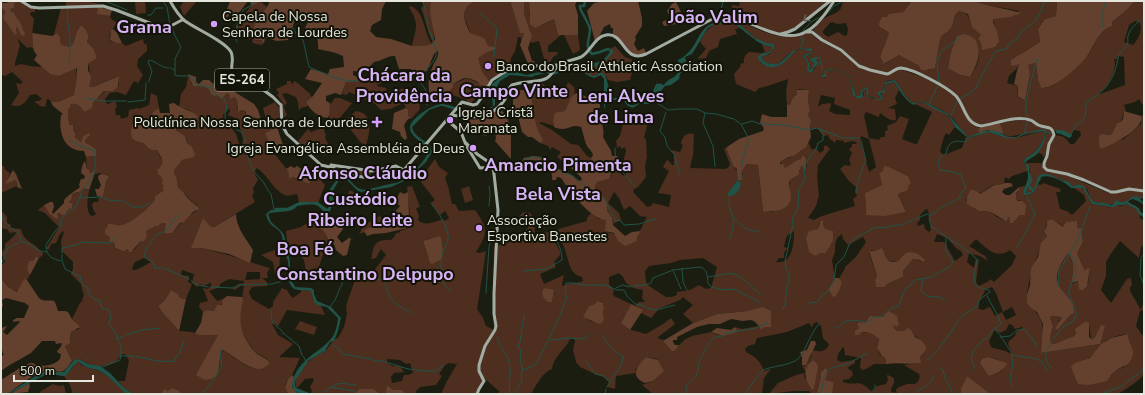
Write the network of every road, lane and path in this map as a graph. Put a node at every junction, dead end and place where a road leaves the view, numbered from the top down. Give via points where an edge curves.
1 (21, 1) edge
2 (170, 1) edge
3 (830, 1) edge
4 (834, 1) edge
5 (818, 10) junction
6 (825, 13) junction
7 (184, 20) junction
8 (815, 25) junction
9 (795, 29) junction
10 (804, 33) junction
11 (775, 34) junction
12 (796, 36) junction
13 (822, 40) junction
14 (556, 67) junction
15 (450, 115) junction
16 (446, 120) junction
17 (465, 142) junction
18 (335, 167) junction
19 (493, 167) junction
20 (404, 170) junction
21 (1144, 191) edge
22 (477, 394) edge

1 - 7 main road via 39,8 103,6 165,29
2 - 7 main road
3 - 5 main road
4 - 6 main road
5 - 6 main road via 824,8
5 -> 9 main road
6 - 8 main road
7 - 18 main road, ES-264 via 231,51 232,75 273,97 281,105 282,122 286,132 321,165
8 - 10 main road
8 - 13 main road via 814,33
9 - 11 main road
9 - 12 main road via 793,34
10 - 12 main road
10 - 13 main road via 812,32
11 - 12 main road
11 - 14 main road via 728,16 718,16 644,55 636,56 629,53 618,38 610,35 601,37 581,57
13 - 21 main road via 842,50 859,66 870,70 887,74 901,68 932,79 956,97 967,118 975,125 984,126 1018,118 1051,128 1054,135 1044,165 1049,171 1067,174 1111,192 1129,189
14 - 15 main road via 545,79 512,85 502,103 484,116 470,118
14 - 15 main road via 539,66 525,70 508,70 492,80 476,104 462,102
15 - 16 main road
16 - 17 main road via 461,132
16 - 20 main road
17 - 19 main road
17 - 19 main road via 480,168
18 - 20 main road, ES-264 via 372,171 396,166
18 - 20 main road via 335,171 338,172 371,178 392,176
19 - 22 main road via 498,210 494,310 496,327 481,357 479,369 484,381

